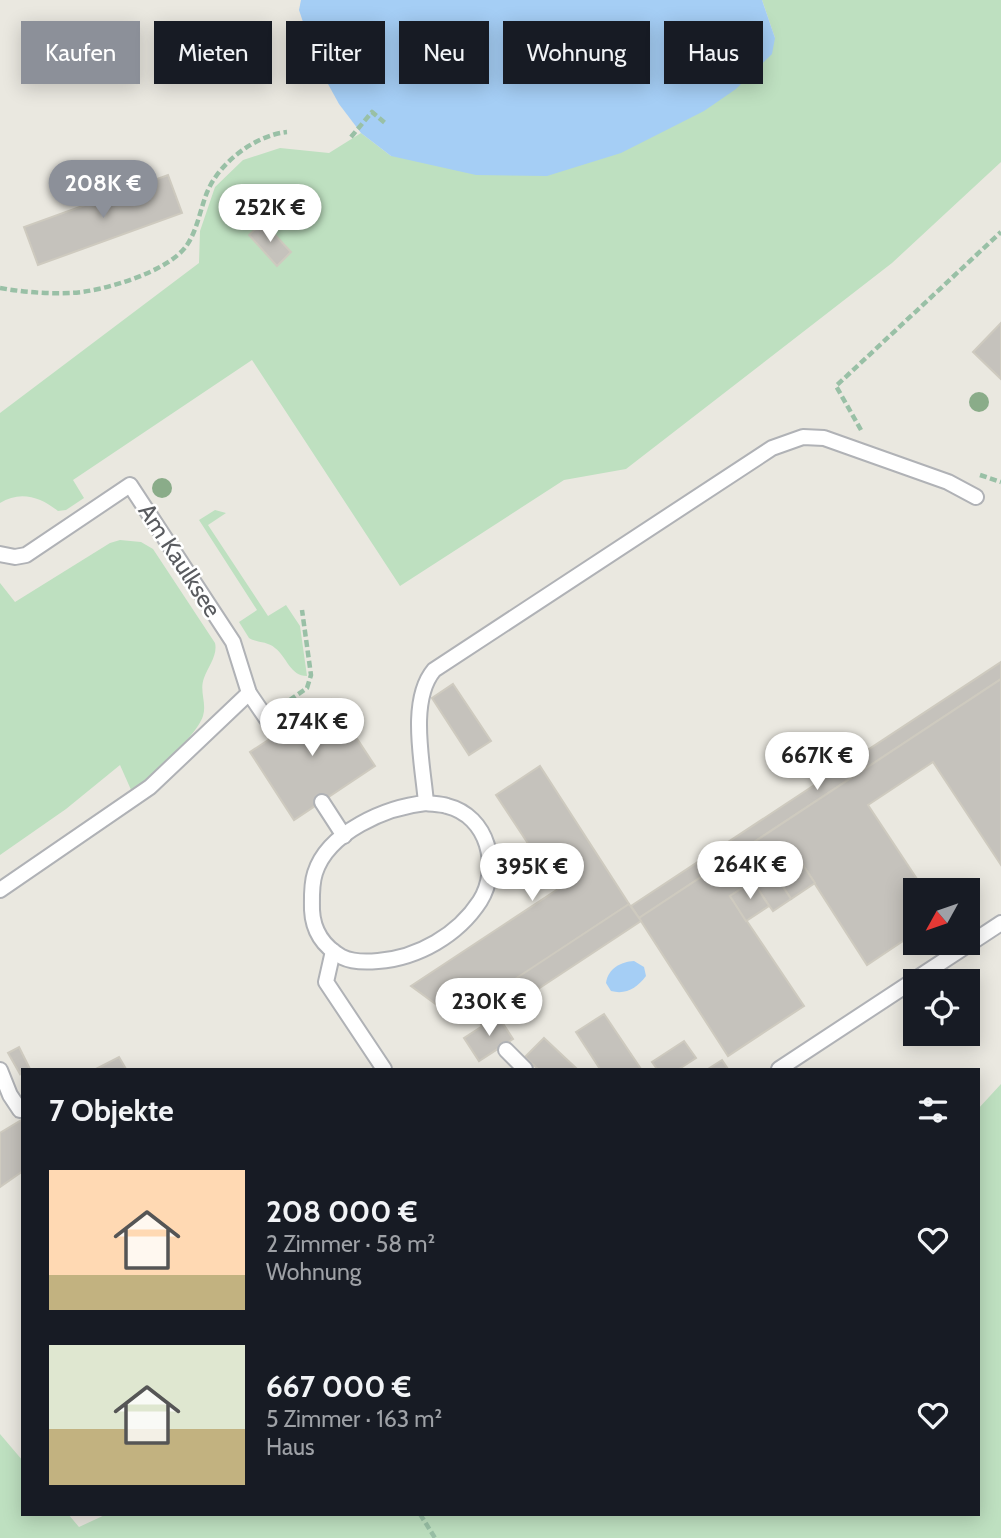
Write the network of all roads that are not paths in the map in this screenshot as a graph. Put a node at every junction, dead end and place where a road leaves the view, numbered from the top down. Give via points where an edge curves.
1 (976, 497) dead end
2 (0, 554) edge
3 (249, 692) junction
4 (276, 734) dead end
5 (321, 802) dead end
6 (426, 803) junction
7 (344, 836) junction
8 (0, 890) edge
9 (1001, 923) edge
10 (332, 951) junction
11 (506, 1051) dead end
12 (383, 1068) edge
13 (524, 1068) edge
14 (781, 1068) edge
15 (0, 1070) edge
16 (20, 1110) dead end

1 - 6 lane via 948,482 824,438 803,436 772,448 434,670 419,705
2 - 3 lane, Am Kaulksee via 26,555 130,485 233,642
3 - 4 lane, Am Kaulksee
3 - 8 lane via 150,787
5 - 7 lane
6 - 7 lane via 390,810
6 - 10 lane via 449,806 479,827 491,860 481,898 450,933 414,953 369,962 346,959
7 - 10 lane via 322,858 311,892 317,932
9 - 14 lane
10 - 12 lane via 326,982
11 - 13 lane
15 - 16 lane

